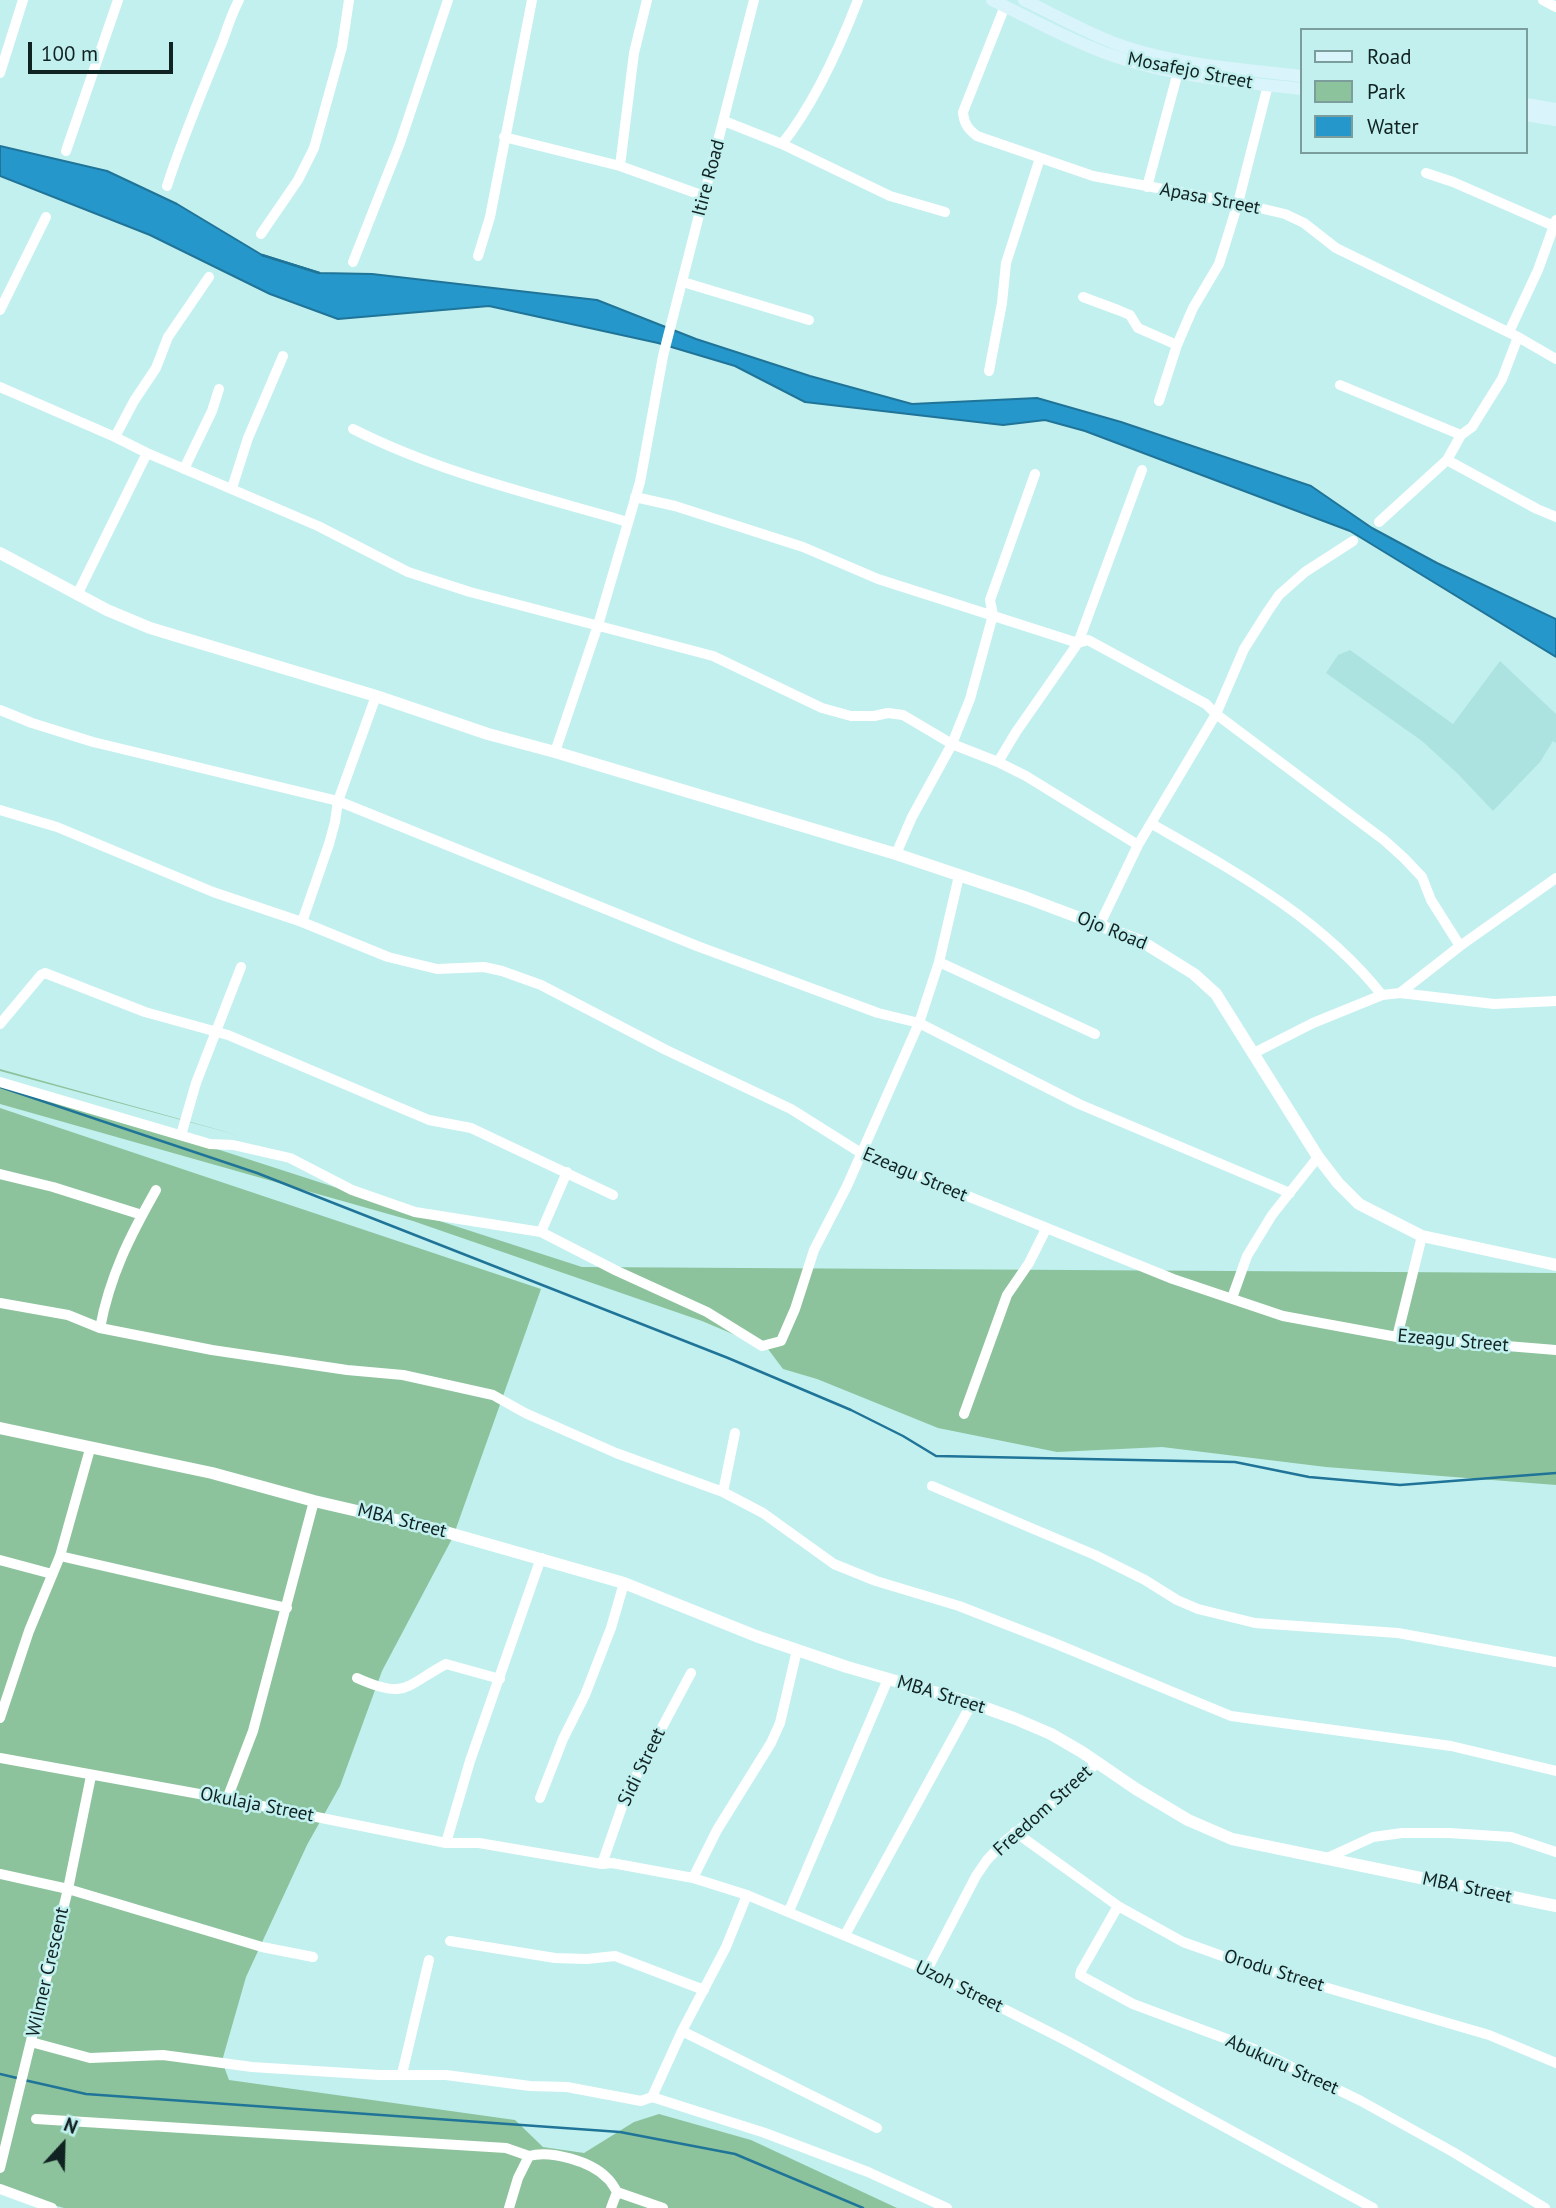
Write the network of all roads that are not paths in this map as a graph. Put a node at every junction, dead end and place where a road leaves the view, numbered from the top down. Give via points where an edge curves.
1 (23, 0) edge
2 (118, 0) edge
3 (239, 0) edge
4 (349, 0) edge
5 (448, 0) edge
6 (532, 0) edge
7 (647, 0) edge
8 (754, 0) edge
9 (858, 0) edge
10 (992, 0) edge
11 (1024, 0) edge
12 (1543, 0) edge
13 (1005, 6) junction
14 (1556, 7) edge
15 (1178, 72) junction
16 (0, 73) edge
17 (1300, 76) edge
18 (1268, 85) junction
19 (1300, 89) edge
20 (1528, 104) edge
21 (1556, 109) edge
22 (1528, 115) edge
23 (1556, 120) edge
24 (724, 121) junction
25 (504, 137) junction
26 (782, 144) junction
27 (66, 151) dead end
28 (1040, 158) junction
29 (620, 166) junction
30 (1426, 173) dead end
31 (167, 186) dead end
32 (1147, 187) junction
33 (704, 196) junction
34 (1238, 202) junction
35 (945, 212) dead end
36 (46, 217) dead end
37 (1555, 224) edge
38 (261, 234) dead end
39 (478, 256) dead end
40 (353, 262) dead end
41 (209, 277) dead end
42 (683, 282) junction
43 (1083, 297) dead end
44 (0, 310) edge
45 (809, 320) dead end
46 (1513, 335) junction
47 (1177, 345) junction
48 (283, 356) dead end
49 (1556, 359) edge
50 (989, 371) dead end
51 (1340, 385) dead end
52 (0, 387) edge
53 (219, 389) dead end
54 (1159, 401) dead end
55 (353, 429) dead end
56 (1461, 435) junction
57 (116, 437) junction
58 (147, 453) junction
59 (1447, 460) junction
60 (184, 469) junction
61 (1142, 470) dead end
62 (1035, 474) dead end
63 (232, 488) junction
64 (635, 497) junction
65 (1556, 517) edge
66 (628, 522) junction
67 (1379, 522) dead end
68 (1353, 541) dead end
69 (0, 553) edge
70 (77, 595) junction
71 (993, 615) junction
72 (598, 625) junction
73 (1078, 643) junction
74 (376, 696) junction
75 (0, 710) edge
76 (1216, 714) junction
77 (952, 744) junction
78 (555, 752) junction
79 (998, 762) junction
80 (338, 801) junction
81 (0, 810) edge
82 (1152, 824) junction
83 (1138, 845) junction
84 (896, 854) junction
85 (958, 876) junction
86 (1556, 878) edge
87 (302, 922) junction
88 (1099, 926) junction
89 (1460, 946) junction
90 (939, 962) junction
91 (241, 967) dead end
92 (1400, 993) junction
93 (1382, 995) junction
94 (1556, 1000) edge
95 (919, 1023) junction
96 (0, 1024) edge
97 (216, 1032) junction
98 (1095, 1034) dead end
99 (1254, 1053) junction
100 (0, 1082) edge
101 (181, 1135) junction
102 (861, 1153) junction
103 (1318, 1157) junction
104 (567, 1172) junction
105 (0, 1174) edge
106 (156, 1189) dead end
107 (1290, 1193) junction
108 (613, 1195) dead end
109 (142, 1215) junction
110 (1046, 1229) junction
111 (541, 1231) junction
112 (1422, 1236) junction
113 (1556, 1265) edge
114 (1232, 1298) junction
115 (0, 1303) edge
116 (100, 1328) junction
117 (1396, 1337) junction
118 (1556, 1350) edge
119 (964, 1414) dead end
120 (0, 1428) edge
121 (735, 1433) dead end
122 (90, 1449) junction
123 (932, 1486) dead end
124 (723, 1492) junction
125 (314, 1501) junction
126 (60, 1556) junction
127 (541, 1558) junction
128 (0, 1560) edge
129 (52, 1574) junction
130 (624, 1583) junction
131 (287, 1608) junction
132 (797, 1650) junction
133 (1556, 1662) edge
134 (691, 1673) dead end
135 (357, 1678) dead end
136 (500, 1679) junction
137 (888, 1679) junction
138 (5, 1686) edge
139 (972, 1703) junction
140 (0, 1718) edge
141 (0, 1758) edge
142 (1098, 1762) junction
143 (1556, 1771) edge
144 (90, 1776) junction
145 (227, 1798) junction
146 (540, 1798) dead end
147 (1015, 1832) junction
148 (446, 1843) junction
149 (513, 1850) joint
150 (1556, 1852) edge
151 (1325, 1859) junction
152 (602, 1864) junction
153 (0, 1874) edge
154 (693, 1878) junction
155 (68, 1889) junction
156 (747, 1895) junction
157 (1118, 1906) junction
158 (1556, 1906) edge
159 (789, 1911) junction
160 (845, 1935) junction
161 (450, 1941) dead end
162 (313, 1957) dead end
163 (429, 1961) dead end
164 (927, 1970) junction
165 (704, 1990) junction
166 (682, 2031) junction
167 (31, 2044) junction
168 (1556, 2063) edge
169 (402, 2074) junction
170 (652, 2097) junction
171 (36, 2119) dead end
172 (877, 2128) dead end
173 (529, 2156) junction
174 (0, 2168) edge
175 (0, 2189) edge
176 (617, 2192) junction
177 (52, 2208) edge
178 (509, 2208) edge
179 (611, 2208) edge
180 (663, 2208) edge
181 (947, 2208) edge
182 (1373, 2208) edge
183 (1545, 2208) edge

1 - 16 street
2 - 27 street
3 - 31 street
4 - 38 street via 342,47 314,148
5 - 40 street
6 - 25 street
7 - 29 street via 634,53
8 - 24 street, Itire Road
9 - 26 street via 841,45
10 - 13 main road, Mosafejo Street
11 - 17 main road, Mosafejo Street via 1112,42 1241,69
12 - 14 street
13 - 15 main road, Mosafejo Street via 1106,54
13 - 28 street, Apasa Street via 963,112 964,121 977,136
15 - 18 main road, Mosafejo Street
15 - 32 street
18 - 19 main road, Mosafejo Street
18 - 34 street
20 - 21 main road
22 - 23 main road
24 - 26 street
24 - 33 street, Itire Road
25 - 29 street
25 - 39 street via 491,217
26 - 35 street via 890,196
28 - 32 street, Apasa Street via 1093,176
28 - 50 street via 1006,263
29 - 33 street
30 - 37 street
32 - 34 street, Apasa Street
33 - 42 street, Itire Road
34 - 46 street, Apasa Street via 1304,223 1336,248
34 - 47 street via 1219,264
36 - 44 street
37 - 46 street
41 - 57 street via 168,337 156,368
42 - 45 street
42 - 64 street, Itire Road
43 - 47 street via 1130,316 1138,328
46 - 49 street, Apasa Street
46 - 56 street via 1502,379 1472,427
47 - 54 street
48 - 63 street
51 - 56 street
52 - 57 street
53 - 60 street
55 - 66 street via 395,450 484,481
56 - 59 street
57 - 58 street
58 - 60 street
58 - 70 street
59 - 65 street
59 - 67 street
60 - 63 street
61 - 73 street
62 - 71 street via 990,600
63 - 72 street via 408,572
64 - 66 street, Itire Road
64 - 71 street via 803,547 931,598
66 - 72 street, Itire Road
68 - 76 street via 1279,594 1244,649
69 - 70 street, Ojo Road
70 - 74 street, Ojo Road via 150,628
71 - 73 street
71 - 77 street via 970,699
72 - 77 street via 713,656 822,708 851,716 903,715
72 - 78 street, Itire Road
73 - 76 street via 1087,640 1099,645 1196,698
73 - 79 street
74 - 78 street, Ojo Road
74 - 80 street
75 - 80 street via 93,742
76 - 82 street
76 - 89 street via 1404,858 1422,877
77 - 79 street
77 - 84 street
78 - 84 street, Ojo Road
79 - 83 street
80 - 87 street via 329,844
80 - 95 street via 696,946 878,1013
81 - 87 street, Ezeagu Street via 57,827 213,892
82 - 83 street
82 - 93 street via 1254,883 1299,915 1338,946
83 - 88 street
84 - 85 street, Ojo Road
85 - 88 street, Ojo Road
85 - 90 street
86 - 89 street
87 - 102 street, Ezeagu Street via 413,964 437,969 484,967 541,985 791,1109
88 - 99 street, Ojo Road via 1141,941 1194,974 1216,994
89 - 92 street
90 - 95 street
90 - 98 street
91 - 97 street
92 - 93 street
92 - 94 street via 1494,1004
93 - 99 street
95 - 102 street
95 - 107 street via 1056,1093
96 - 97 street via 45,973 145,1012
97 - 101 street
97 - 104 street via 429,1120 471,1128
99 - 103 street, Ojo Road
100 - 101 street
101 - 111 street via 290,1158 352,1190 415,1212
102 - 110 street, Ezeagu Street
102 - 111 street via 814,1250 781,1340 762,1346 707,1312
103 - 107 street
103 - 112 street, Ojo Road via 1359,1204
104 - 108 street
104 - 111 street
105 - 109 street
106 - 109 street
107 - 114 street via 1247,1256
109 - 116 street via 124,1247
110 - 114 street, Ezeagu Street
110 - 119 street via 1030,1263 1007,1295
112 - 113 street, Ojo Road
112 - 117 street
114 - 117 street, Ezeagu Street via 1283,1316
115 - 116 street via 68,1315
116 - 124 street via 212,1350 402,1375 493,1395 616,1454
117 - 118 street, Ezeagu Street
120 - 122 street, MBA Street
121 - 124 street
122 - 125 street, MBA Street
122 - 126 street
123 - 133 street via 1095,1555 1198,1609 1255,1623 1398,1633
124 - 143 street via 763,1513 834,1564 960,1606 1231,1716 1451,1746
125 - 127 street, MBA Street
125 - 131 street
126 - 129 street
126 - 131 street
127 - 130 street, MBA Street
127 - 136 street
128 - 129 street
129 - 138 street
130 - 132 street, MBA Street
130 - 146 street via 585,1695
131 - 145 street via 253,1731
132 - 137 street, MBA Street
132 - 154 street via 771,1743
134 - 152 street, Sidi Street via 626,1796
135 - 136 street via 397,1690 414,1685 446,1664
136 - 148 street
137 - 139 street, MBA Street
137 - 159 street
138 - 140 street
139 - 142 street, MBA Street via 1051,1734
139 - 160 street
141 - 144 street, Okulaja Street
142 - 147 street, Freedom Street
142 - 151 street, MBA Street via 1188,1820 1233,1839
144 - 145 street, Okulaja Street
144 - 155 street, Wilmer Crescent
145 - 148 street, Okulaja Street
147 - 157 street, Orodu Street
147 - 164 street, Freedom Street via 976,1876
148 - 149 street, Okulaja Street
149 - 152 street, Uzoh Street
150 - 151 street via 1511,1837 1402,1833 1373,1837
151 - 158 street, MBA Street
152 - 154 street, Uzoh Street
153 - 155 street
154 - 156 street, Uzoh Street
155 - 162 street via 262,1947
155 - 167 street, Wilmer Crescent
156 - 159 street, Uzoh Street
156 - 165 street
157 - 168 street, Orodu Street via 1183,1942 1489,2035
157 - 183 street, Abukuru Street via 1080,1975 1133,2004 1259,2051 1350,2095
159 - 160 street, Uzoh Street
160 - 164 street, Uzoh Street
161 - 165 street via 555,1958 615,1956
163 - 169 street
164 - 182 street, Uzoh Street via 1068,2041
165 - 166 street
166 - 170 street
166 - 172 street
167 - 169 street via 90,2058 163,2055 252,2067
167 - 174 street, Wilmer Crescent
169 - 170 street via 567,2087 641,2101
170 - 181 street via 765,2133
171 - 173 street via 506,2148
173 - 176 street via 570,2158 607,2177
173 - 178 street
175 - 177 street
176 - 179 street
176 - 180 street

